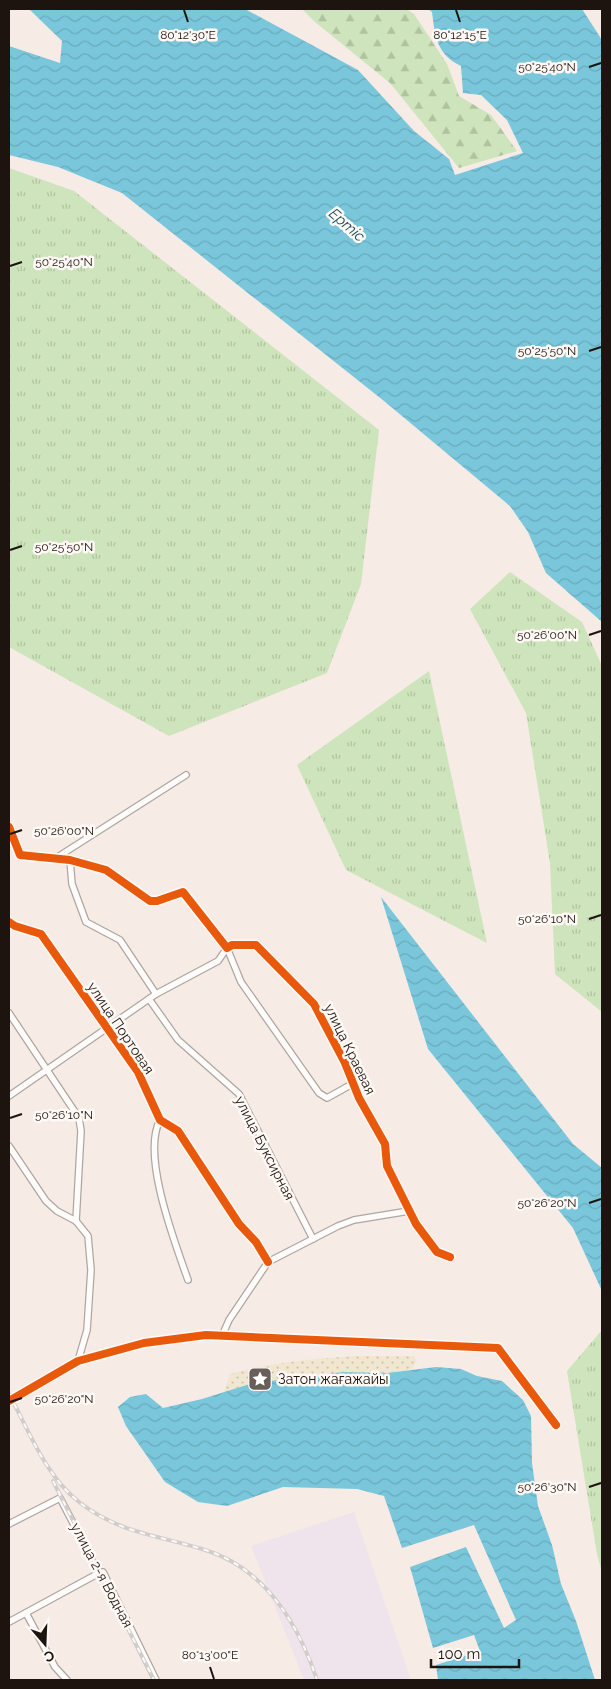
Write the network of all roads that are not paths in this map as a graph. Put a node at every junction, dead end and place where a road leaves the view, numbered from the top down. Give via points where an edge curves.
1 (186, 775) dead end
2 (9, 827) edge
3 (56, 858) junction
4 (70, 860) junction
5 (9, 922) edge
6 (227, 948) junction
7 (156, 994) junction
8 (149, 999) junction
9 (9, 1013) edge
10 (107, 1028) junction
11 (47, 1070) junction
12 (354, 1083) junction
13 (9, 1096) edge
14 (160, 1120) junction
15 (9, 1146) edge
16 (409, 1211) junction
17 (76, 1221) junction
18 (313, 1239) junction
19 (450, 1258) dead end
20 (268, 1262) junction
21 (188, 1280) dead end
22 (222, 1336) junction
23 (78, 1361) junction
24 (9, 1401) edge
25 (556, 1425) dead end
26 (9, 1524) edge
27 (99, 1573) junction
28 (26, 1613) junction
29 (9, 1622) edge
30 (67, 1680) edge
31 (156, 1680) edge

1 - 3 street
2 - 3 street, улица Краевая via 20,855
3 - 4 street, улица Краевая
4 - 6 street, улица Краевая via 106,870 150,901 183,892
4 - 7 street via 72,884 86,922 120,940
5 - 10 street, улица Портовая via 41,934
6 - 7 street via 218,961
6 - 12 street, улица Краевая via 256,945 314,1004
6 - 12 street, улица Краевая via 241,982 320,1093 327,1098
7 - 8 street
8 - 10 street
8 - 18 street, улица Буксирная via 178,1040 239,1094
9 - 11 street
10 - 11 street
10 - 14 street, улица Портовая via 138,1072
11 - 13 street
11 - 17 street via 79,1118
12 - 16 street, улица Краевая via 385,1144 388,1166
14 - 20 street, улица Портовая via 178,1132
14 - 21 street via 154,1134 160,1198
15 - 17 street via 46,1201
16 - 18 street via 354,1220
16 - 19 street, улица Краевая via 437,1252
17 - 23 street via 88,1236 92,1270 87,1330
18 - 20 street
20 - 22 street via 229,1320
22 - 23 street via 144,1343
22 - 25 street via 498,1348
23 - 24 street
26 - 27 street, улица 2-я Водная via 60,1498
27 - 28 street
27 - 31 street, улица 2-я Водная via 103,1572
28 - 29 street
28 - 30 street via 54,1667

